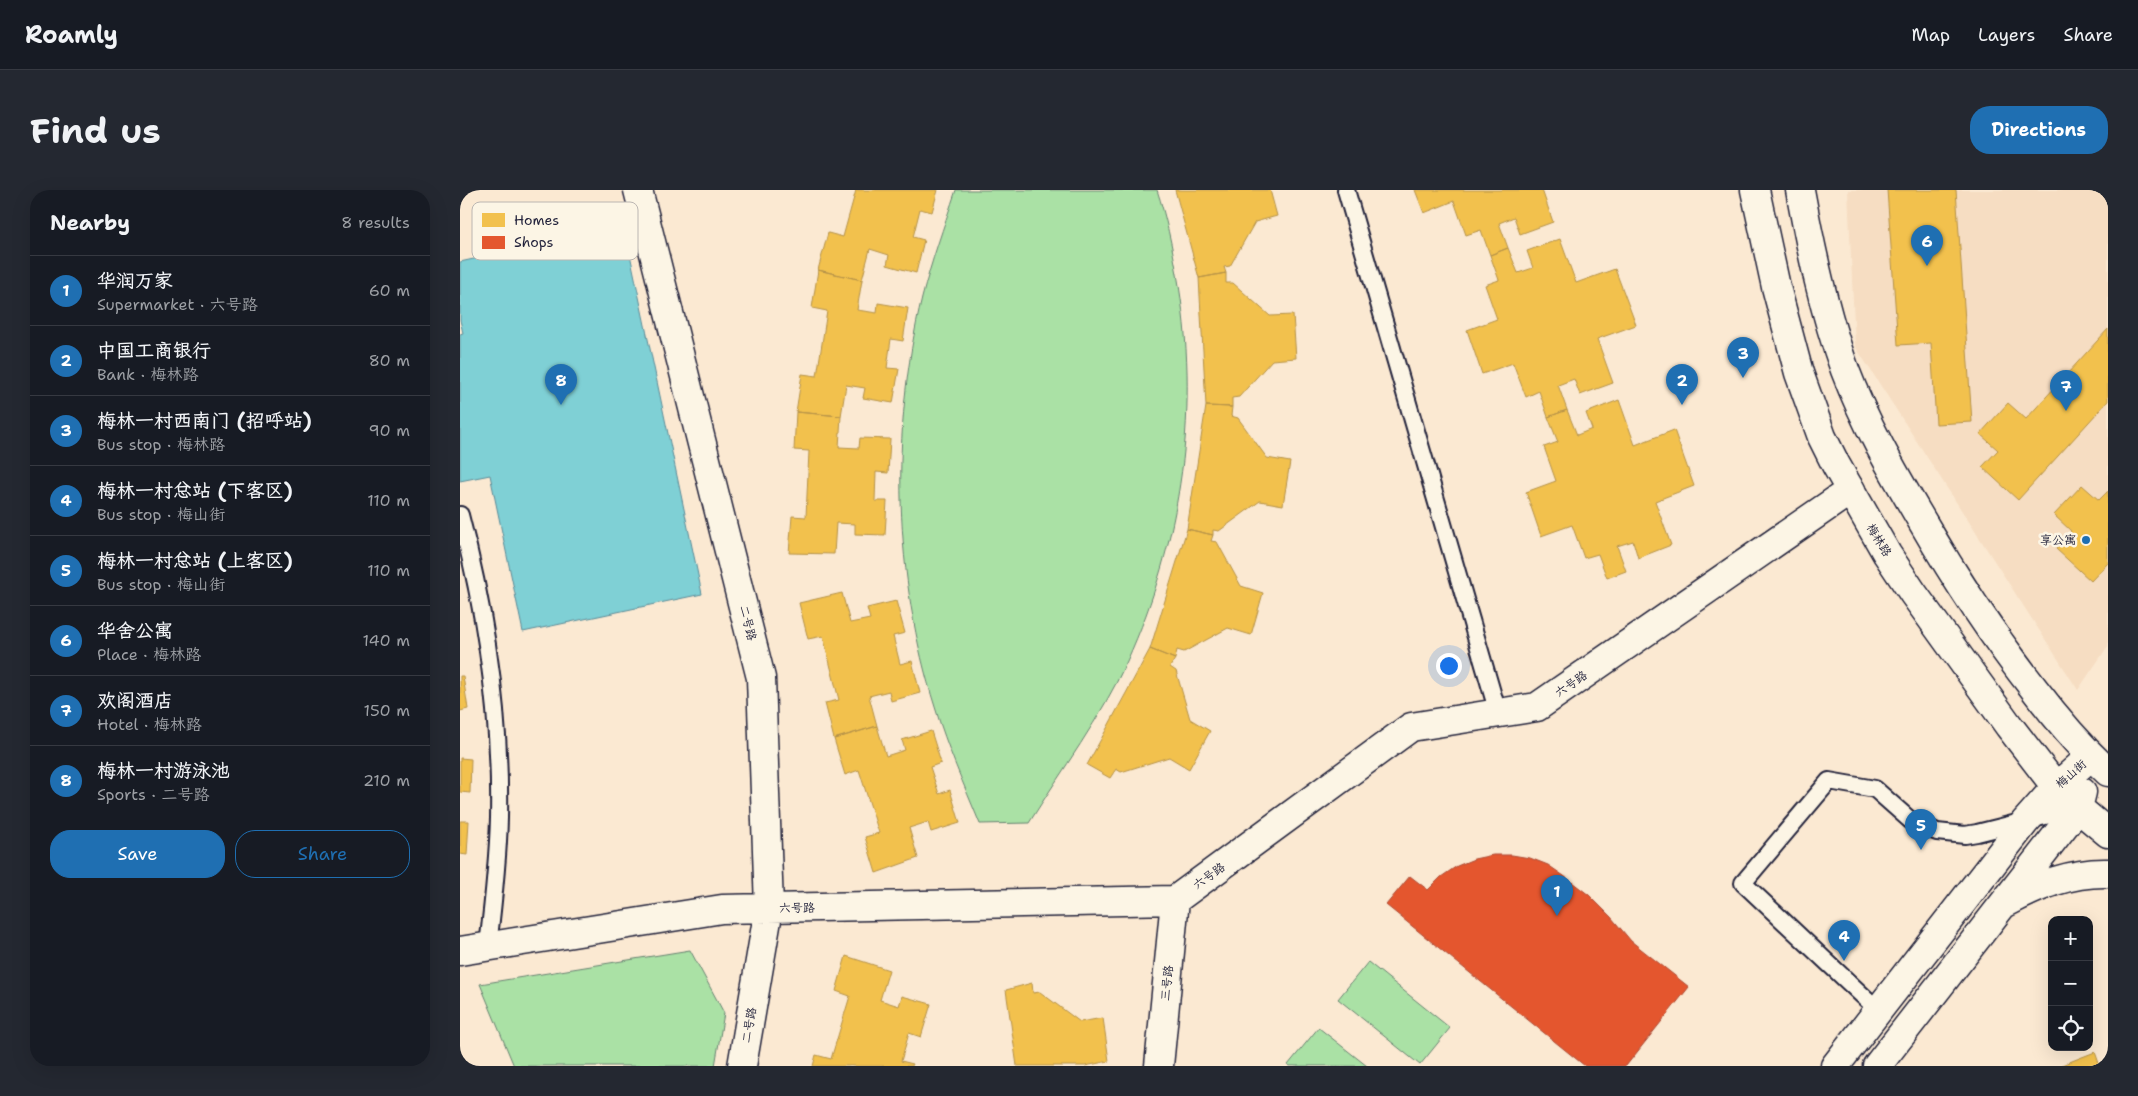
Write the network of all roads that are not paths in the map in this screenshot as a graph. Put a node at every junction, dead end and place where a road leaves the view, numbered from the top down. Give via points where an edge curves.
1 (638, 190) edge
2 (1346, 190) edge
3 (1755, 190) edge
4 (1800, 190) edge
5 (1850, 490) junction
6 (460, 514) edge
7 (1498, 714) junction
8 (2099, 764) edge
9 (2056, 787) junction
10 (2078, 808) junction
11 (2025, 822) junction
12 (2108, 833) edge
13 (2108, 873) edge
14 (1175, 900) junction
15 (2000, 906) junction
16 (769, 908) junction
17 (488, 946) junction
18 (460, 951) edge
19 (1878, 1010) junction
20 (742, 1066) edge
21 (1159, 1066) edge
22 (1835, 1066) edge
23 (1877, 1066) edge

1 - 16 street, 二号路 via 761,678
2 - 7 lane
3 - 5 street, 梅林路 via 1799,373 1822,437
4 - 8 street via 1819,280 1845,369 1878,445 1978,615 2054,715
5 - 7 street, 六号路 via 1537,707
5 - 9 street, 梅林路 via 1912,594
6 - 17 lane via 485,626 494,689 499,818
7 - 14 street, 六号路 via 1411,727
8 - 9 street, 梅山街
8 - 10 street, 梅山街
9 - 10 street, 梅林路
9 - 11 street, 梅山街
10 - 11 lane
10 - 12 street, 梅林路
10 - 15 street, 梅山街
11 - 19 street, 梅山街
11 - 19 lane via 1977,834 1937,832 1910,820 1875,788 1829,781 1744,883
13 - 15 street via 2088,872 2060,878 2030,889
14 - 16 street, 六号路
14 - 21 street, 三号路
15 - 23 street, 梅山街
16 - 17 street, 六号路 via 722,909
16 - 20 street, 二号路
17 - 18 street, 六号路
19 - 22 street, 梅山街

